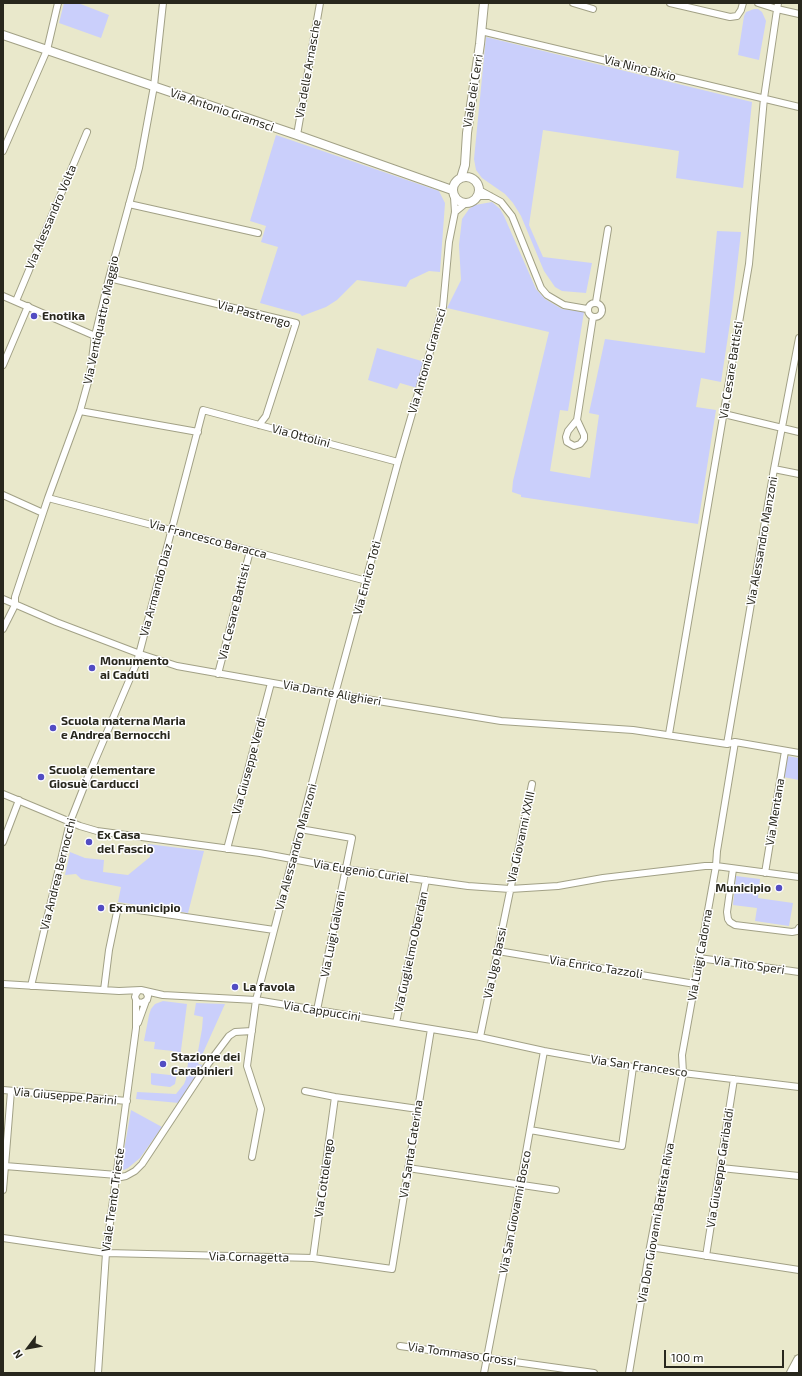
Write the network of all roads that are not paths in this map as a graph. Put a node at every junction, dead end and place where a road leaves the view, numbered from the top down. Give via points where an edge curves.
1 (58, 3) edge
2 (163, 3) edge
3 (320, 3) edge
4 (484, 3) edge
5 (573, 3) edge
6 (670, 3) edge
7 (743, 3) edge
8 (758, 3) edge
9 (777, 6) edge
10 (593, 9) dead end
11 (799, 14) edge
12 (481, 31) junction
13 (3, 35) edge
14 (47, 50) junction
15 (154, 86) junction
16 (764, 98) junction
17 (799, 107) edge
18 (87, 132) dead end
19 (297, 135) junction
20 (3, 151) edge
21 (465, 165) junction
22 (461, 178) junction
23 (472, 178) junction
24 (454, 190) junction
25 (478, 193) junction
26 (466, 203) junction
27 (130, 204) junction
28 (455, 212) junction
29 (608, 229) dead end
30 (258, 233) dead end
31 (109, 278) junction
32 (3, 296) edge
33 (16, 301) junction
34 (596, 302) junction
35 (28, 306) junction
36 (587, 309) junction
37 (594, 317) junction
38 (95, 336) junction
39 (799, 338) edge
40 (3, 365) edge
41 (203, 410) joint
42 (80, 411) junction
43 (724, 414) junction
44 (577, 420) dead end
45 (260, 425) junction
46 (782, 428) junction
47 (198, 432) junction
48 (799, 432) edge
49 (398, 462) junction
50 (774, 469) junction
51 (799, 474) edge
52 (3, 495) edge
53 (48, 498) junction
54 (43, 513) junction
55 (172, 530) junction
56 (250, 550) junction
57 (367, 581) junction
58 (3, 600) edge
59 (15, 605) junction
60 (3, 629) edge
61 (140, 654) junction
62 (218, 674) junction
63 (271, 683) junction
64 (335, 694) junction
65 (670, 734) junction
66 (735, 742) junction
67 (727, 744) junction
68 (785, 751) junction
69 (799, 753) edge
70 (532, 784) dead end
71 (3, 794) edge
72 (19, 800) junction
73 (70, 822) junction
74 (300, 829) junction
75 (3, 842) edge
76 (227, 849) junction
77 (292, 859) junction
78 (716, 866) junction
79 (345, 869) junction
80 (733, 869) junction
81 (765, 873) junction
82 (799, 877) edge
83 (426, 880) junction
84 (510, 889) junction
85 (799, 928) edge
86 (274, 930) junction
87 (498, 951) junction
88 (699, 958) junction
89 (799, 972) edge
90 (3, 984) edge
91 (695, 984) junction
92 (31, 986) junction
93 (104, 990) junction
94 (119, 991) junction
95 (138, 991) junction
96 (146, 992) junction
97 (163, 995) junction
98 (136, 1000) junction
99 (256, 1000) junction
100 (147, 1001) junction
101 (317, 1010) junction
102 (396, 1023) junction
103 (136, 1028) junction
104 (431, 1029) junction
105 (252, 1031) junction
106 (480, 1037) junction
107 (544, 1051) junction
108 (633, 1067) junction
109 (683, 1073) junction
110 (734, 1079) junction
111 (799, 1087) edge
112 (3, 1090) edge
113 (12, 1091) junction
114 (306, 1091) dead end
115 (335, 1097) junction
116 (127, 1101) junction
117 (418, 1109) junction
118 (530, 1130) junction
119 (252, 1157) dead end
120 (4, 1166) edge
121 (408, 1168) junction
122 (721, 1168) junction
123 (116, 1176) junction
124 (799, 1176) edge
125 (520, 1186) junction
126 (3, 1190) edge
127 (556, 1190) dead end
128 (3, 1238) edge
129 (650, 1247) junction
130 (106, 1254) junction
131 (706, 1256) junction
132 (313, 1258) junction
133 (392, 1269) joint
134 (799, 1270) edge
135 (400, 1346) dead end
136 (487, 1357) junction
137 (799, 1360) edge
138 (98, 1373) edge
139 (484, 1373) edge
140 (594, 1373) edge
141 (629, 1373) edge
142 (792, 1373) edge

1 - 14 street
2 - 15 street, Via Ventiquattro Maggio
3 - 19 street, Via delle Arnasche
4 - 12 street, Viale dei Cerri
5 - 10 street
6 - 7 street via 730,17 737,16
8 - 9 street
9 - 11 street
9 - 16 street, Via Cesare Battisti
12 - 16 street, Via Nino Bixio
12 - 21 street, Viale dei Cerri via 466,134
13 - 14 street, Via Antonio Gramsci
14 - 15 street, Via Antonio Gramsci
14 - 20 street
15 - 19 street, Via Antonio Gramsci
15 - 27 street, Via Ventiquattro Maggio
16 - 17 street, Via Nino Bixio
16 - 43 street, Via Cesare Battisti via 749,264
18 - 33 street, Via Alessandro Volta
19 - 24 street, Via Antonio Gramsci
21 - 22 street, Viale dei Cerri
21 - 23 street
22 - 23 street
22 - 24 street, Via Antonio Gramsci
23 - 25 street via 477,183
24 - 26 street via 459,201
24 - 28 street, Via Antonio Gramsci
25 - 26 street via 472,202
25 - 36 street via 501,202 512,216 541,288 547,295 564,304
26 - 28 street
27 - 30 street
27 - 31 street, Via Ventiquattro Maggio
28 - 49 street, Via Antonio Gramsci via 449,242 443,307
29 - 34 street
31 - 38 street, Via Ventiquattro Maggio
31 - 45 street, Via Pastrengo via 296,323 266,416
32 - 33 street
33 - 35 street
34 - 36 street via 591,303
34 - 37 street via 602,311
35 - 38 street
35 - 40 street
36 - 37 street
37 - 44 street
38 - 42 street, Via Ventiquattro Maggio via 90,375
39 - 46 street, Via Alessandro Manzoni
41 - 45 street, Via Ottolini
41 - 47 street, Via Armando Diaz
42 - 47 street
42 - 53 street, Via Ventiquattro Maggio
43 - 46 street
43 - 65 street, Via Cesare Battisti
45 - 49 street, Via Ottolini
46 - 48 street
46 - 50 street, Via Alessandro Manzoni
47 - 55 street, Via Armando Diaz
49 - 57 street, Via Enrico Toti
50 - 51 street
50 - 67 street, Via Alessandro Manzoni
52 - 54 street
53 - 54 street, Via Ventiquattro Maggio
53 - 55 street, Via Francesco Baracca
54 - 59 street, Via Ventiquattro Maggio via 15,597
55 - 56 street, Via Francesco Baracca
55 - 61 street, Via Armando Diaz
56 - 57 street, Via Francesco Baracca
56 - 62 street, Via Cesare Battisti
57 - 64 street, Via Enrico Toti
58 - 59 street, Via Dante Alighieri
59 - 60 street
59 - 61 street, Via Dante Alighieri
61 - 62 street, Via Dante Alighieri via 177,666
61 - 73 street, Via Andrea Bernocchi
62 - 63 street, Via Dante Alighieri
63 - 64 street, Via Dante Alighieri
63 - 76 street, Via Giuseppe Verdi
64 - 65 street, Via Dante Alighieri via 500,721
64 - 74 street, Via Alessandro Manzoni
65 - 67 street, Via Dante Alighieri
66 - 67 street
66 - 68 street
66 - 78 street, Via Luigi Cadorna
68 - 69 street
68 - 81 street, Via Mentana
70 - 84 street, Via Giovanni XXIII
71 - 72 street, Via Eugenio Curiel
72 - 73 street, Via Eugenio Curiel
72 - 75 street
73 - 76 street, Via Eugenio Curiel via 97,831
73 - 92 street, Via Andrea Bernocchi
74 - 77 street, Via Alessandro Manzoni
74 - 79 street, Via Luigi Galvani via 352,838
76 - 77 street, Via Eugenio Curiel
77 - 79 street, Via Eugenio Curiel
77 - 86 street, Via Alessandro Manzoni
78 - 80 street, Via Eugenio Curiel
78 - 84 street, Via Eugenio Curiel via 603,878 558,886
78 - 88 street, Via Luigi Cadorna
79 - 83 street, Via Eugenio Curiel
79 - 101 street, Via Luigi Galvani
80 - 81 street, Via Eugenio Curiel
80 - 85 street via 727,916 730,922 735,925 792,932
81 - 82 street, Via Eugenio Curiel
83 - 84 street, Via Eugenio Curiel
83 - 102 street, Via Guglielmo Oberdan
84 - 87 street, Via Ugo Bassi
86 - 93 street via 118,907
86 - 99 street, Via Alessandro Manzoni
87 - 91 street, Via Enrico Tazzoli
87 - 106 street, Via Ugo Bassi
88 - 89 street, Via Tito Speri
88 - 91 street, Via Luigi Cadorna
90 - 92 street
91 - 109 street, Via Luigi Cadorna via 682,1055
92 - 93 street
93 - 94 street
94 - 95 street
94 - 98 street
95 - 96 street
95 - 98 street
96 - 97 street, Via Cappuccini
96 - 100 street
97 - 99 street, Via Cappuccini
97 - 100 street, Via Cappuccini
98 - 100 street via 142,1003
98 - 103 street, Viale Trento Trieste
99 - 101 street, Via Cappuccini
99 - 105 street, Via Alessandro Manzoni
100 - 103 street, Viale Trento Trieste
101 - 102 street, Via Cappuccini
102 - 104 street, Via Cappuccini
103 - 116 street, Viale Trento Trieste
104 - 106 street, Via Cappuccini
104 - 117 street, Via Santa Caterina
105 - 119 street, Via Alessandro Manzoni via 247,1066 260,1109
105 - 123 street via 235,1032 229,1036 142,1164 126,1176
106 - 107 street, Via San Francesco
107 - 108 street, Via San Francesco
107 - 118 street, Via San Giovanni Bosco
108 - 109 street, Via San Francesco
108 - 118 street via 622,1146
109 - 110 street, Via San Francesco
109 - 129 street, Via Don Giovanni Battista Riva
110 - 111 street, Via San Francesco
110 - 122 street, Via Giuseppe Garibaldi
112 - 113 street, Via Giuseppe Parini
113 - 116 street, Via Giuseppe Parini
113 - 120 street
114 - 115 street
115 - 117 street
115 - 132 street, Via Cottolengo
116 - 123 street, Viale Trento Trieste
117 - 121 street, Via Santa Caterina
118 - 125 street, Via San Giovanni Bosco
120 - 123 street
120 - 126 street
121 - 125 street
121 - 133 street, Via Santa Caterina
122 - 124 street
122 - 131 street, Via Giuseppe Garibaldi
123 - 130 street, Viale Trento Trieste
125 - 127 street
125 - 136 street, Via San Giovanni Bosco
128 - 130 street, Via Cornagetta
129 - 131 street
129 - 141 street, Via Don Giovanni Battista Riva
130 - 132 street, Via Cornagetta
130 - 138 street, Viale Trento Trieste
131 - 134 street
132 - 133 street, Via Cornagetta
135 - 136 street, Via Tommaso Grossi
136 - 139 street, Via San Giovanni Bosco
136 - 140 street, Via Tommaso Grossi
137 - 142 main road

